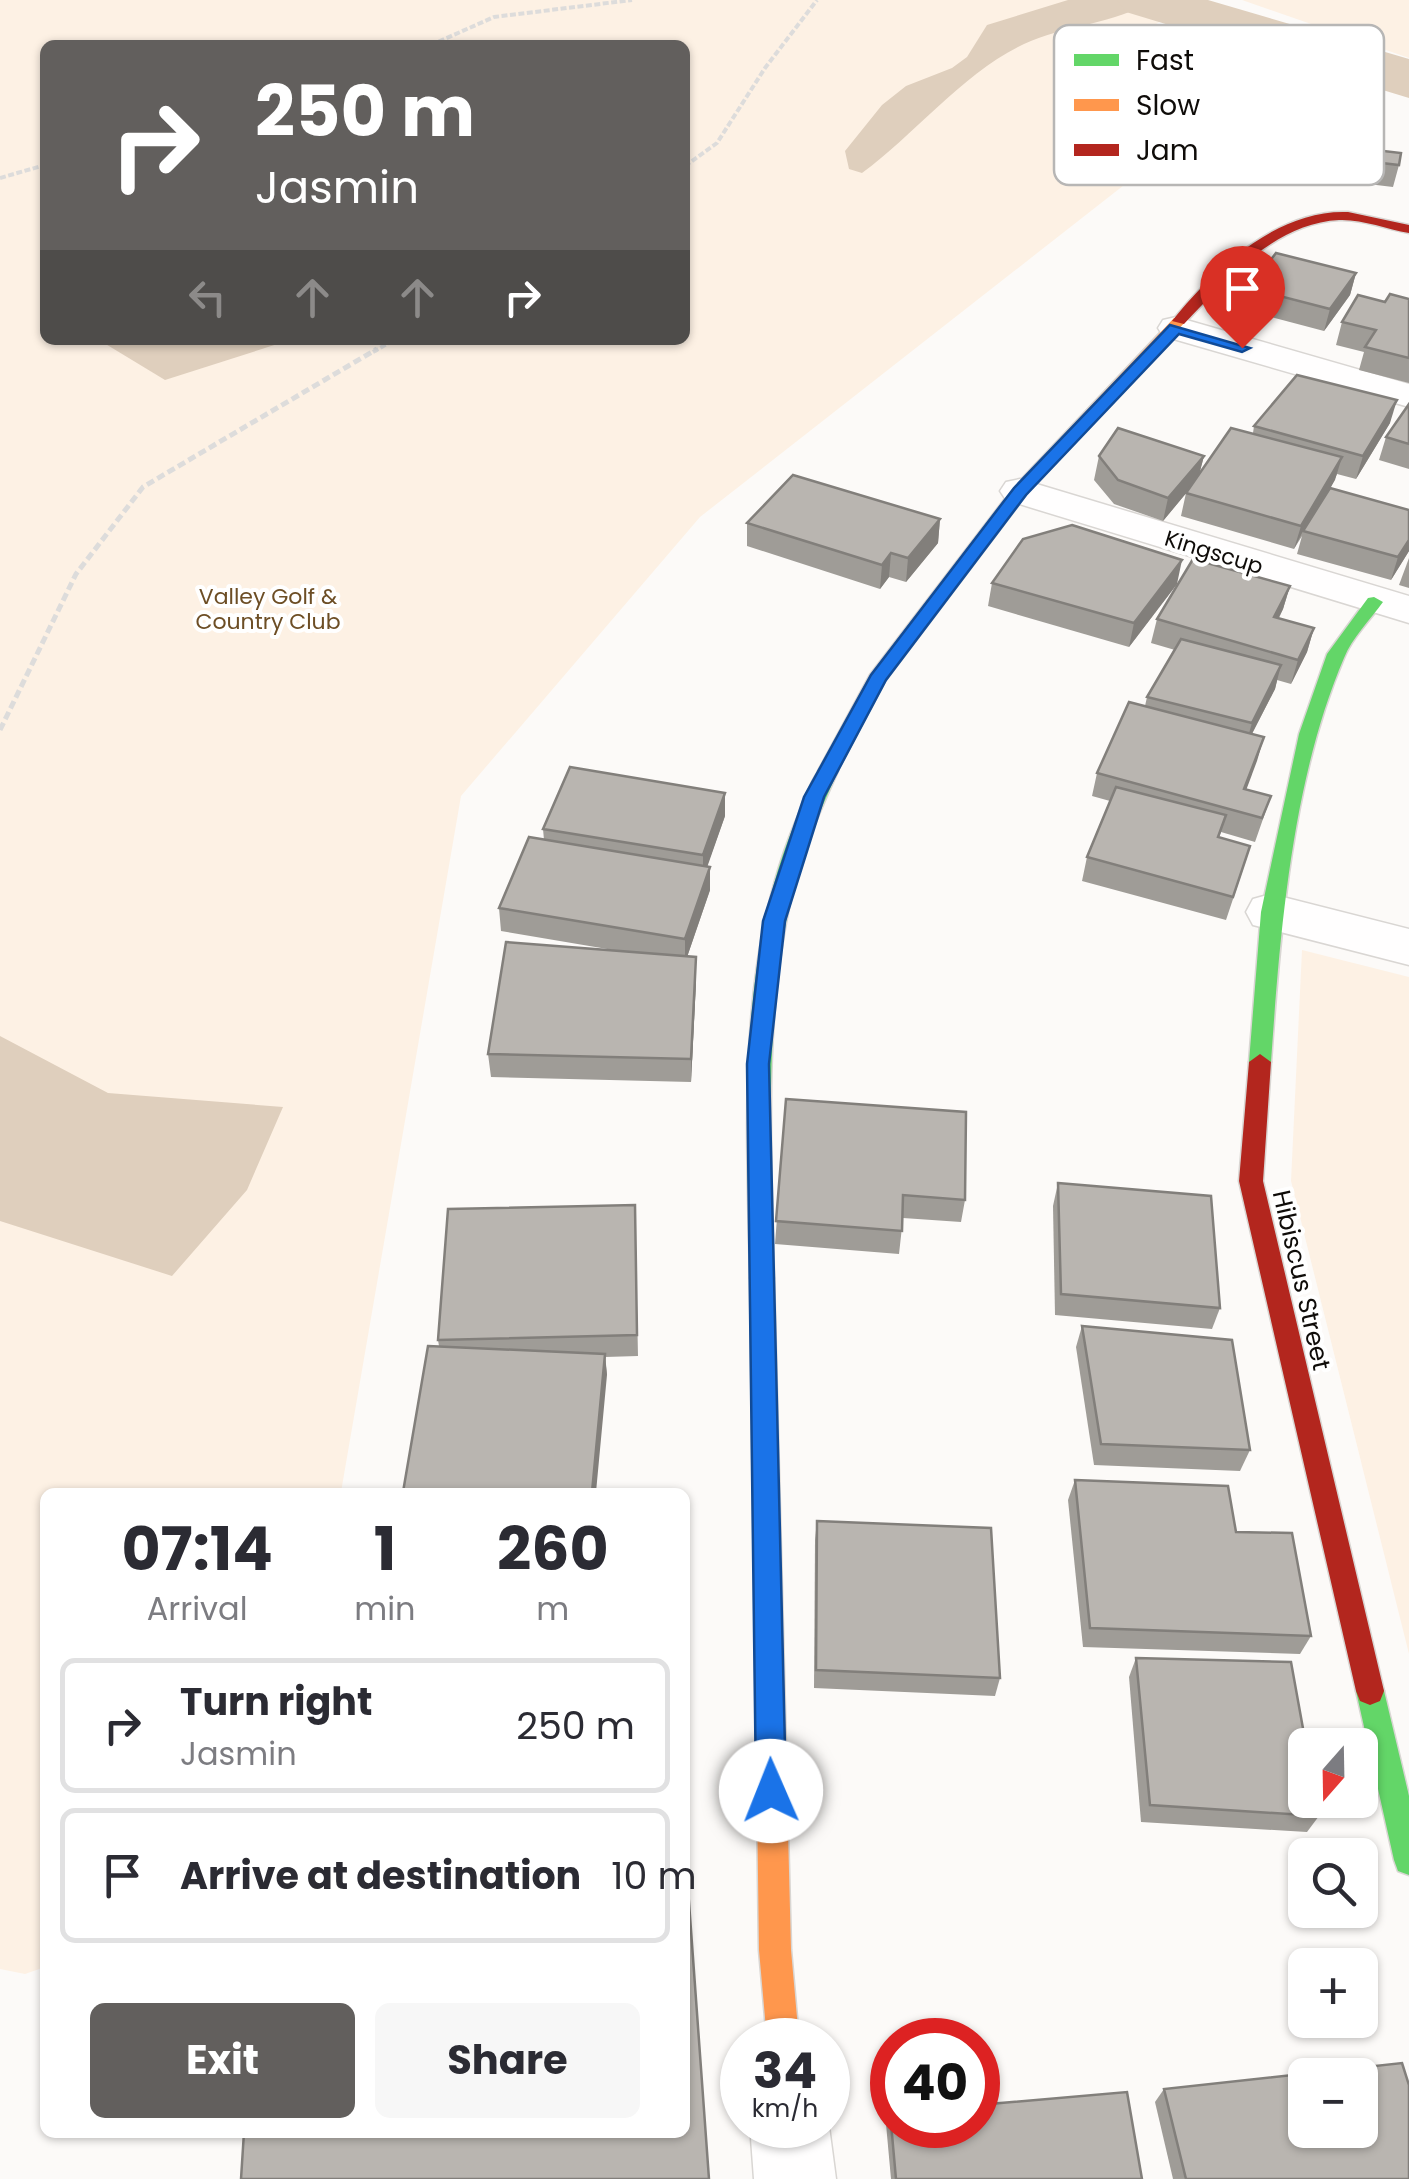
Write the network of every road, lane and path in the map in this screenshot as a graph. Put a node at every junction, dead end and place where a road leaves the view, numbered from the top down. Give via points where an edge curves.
1 (632, 0) edge
2 (816, 0) edge
3 (443, 40) edge
4 (690, 162) edge
5 (40, 166) edge
6 (0, 178) edge
7 (1409, 229) edge
8 (1176, 328) junction
9 (385, 345) edge
10 (1409, 396) edge
11 (1020, 491) junction
12 (1392, 606) edge
13 (0, 730) edge
14 (1271, 912) junction
15 (1409, 947) edge
16 (1409, 1860) edge
17 (781, 2018) edge
18 (792, 2148) edge
19 (794, 2179) edge

1 - 3 path via 494,18
2 - 4 path via 717,143
5 - 6 path
7 - 8 street via 1344,216 1317,218 1268,241
8 - 10 street
8 - 11 street
9 - 13 path via 144,487 76,574
11 - 12 street, Kingscup
11 - 17 street via 877,679 814,797 774,921 758,1064
12 - 14 street, Hibiscus Street via 1336,654 1308,734
14 - 15 street
14 - 16 street, Hibiscus Street via 1251,1181
18 - 19 street

